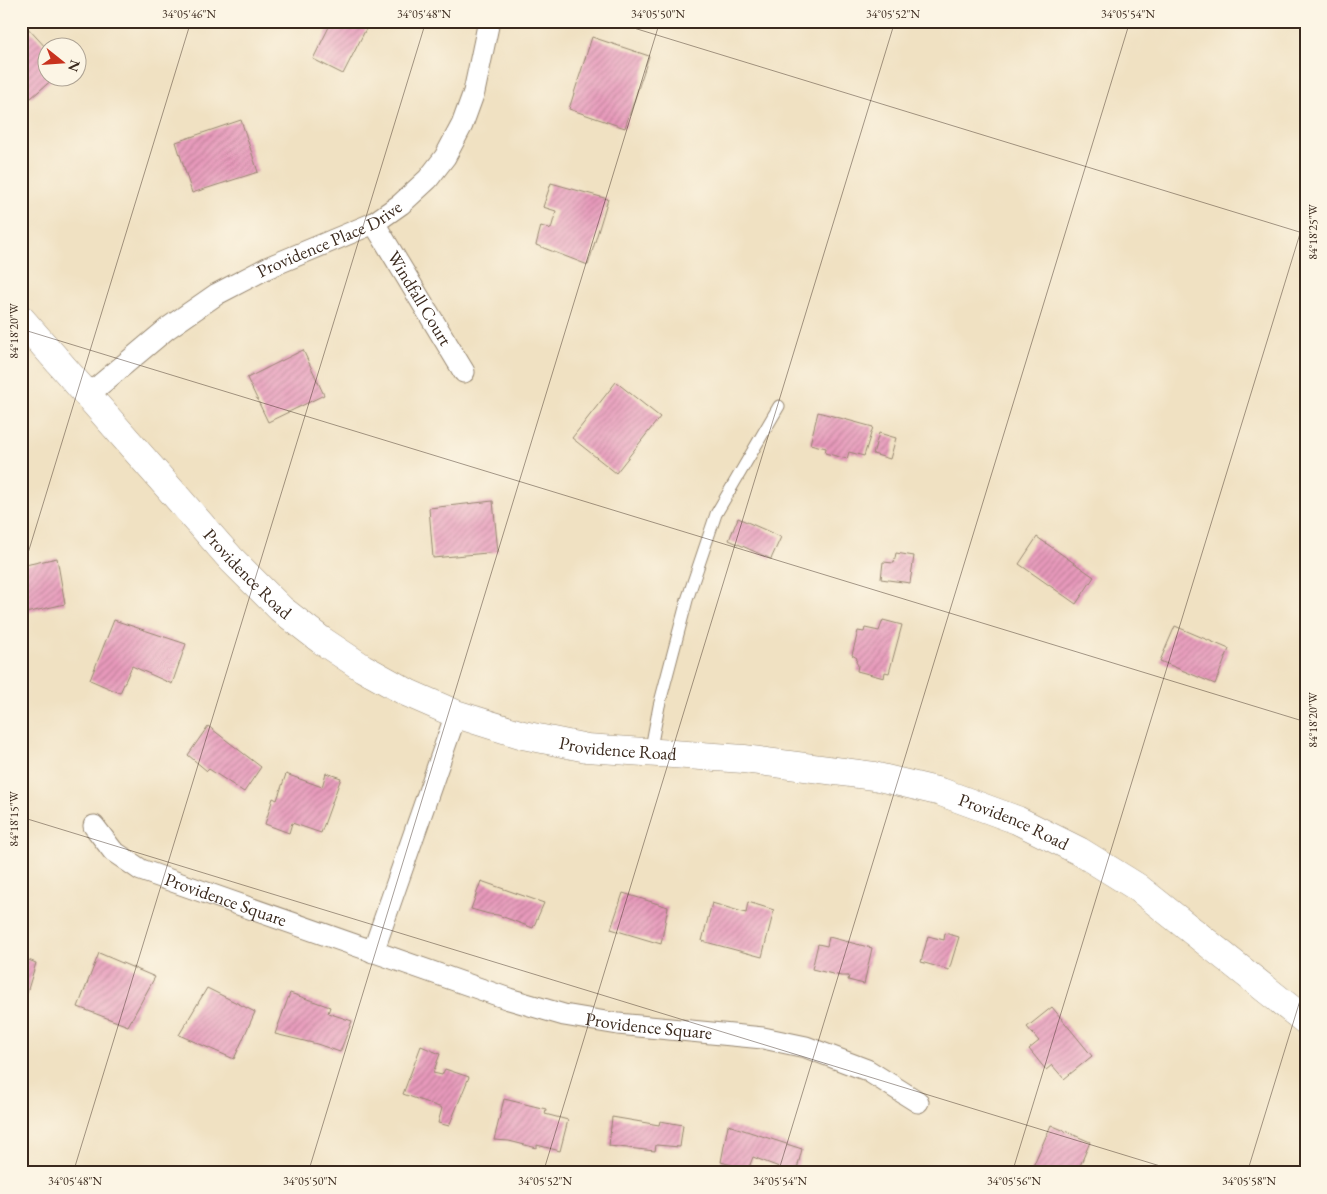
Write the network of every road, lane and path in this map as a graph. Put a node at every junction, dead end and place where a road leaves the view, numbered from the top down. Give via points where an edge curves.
1 (489, 21) edge
2 (374, 222) junction
3 (21, 318) edge
4 (464, 372) dead end
5 (88, 395) junction
6 (779, 406) dead end
7 (456, 714) junction
8 (650, 753) junction
9 (94, 826) dead end
10 (373, 952) junction
11 (1306, 1021) edge
12 (918, 1102) dead end

1 - 2 street, Providence Place Drive via 474,92 445,157 408,198
2 - 4 street, Windfall Court
2 - 5 street, Providence Place Drive via 269,267 218,294 168,328
3 - 5 street, Providence Road
5 - 7 street, Providence Road via 230,559 281,608 363,668
6 - 8 lane via 716,514 688,600 659,706
7 - 8 street, Providence Road via 522,735 587,748
7 - 10 street
8 - 11 street, Providence Road via 744,759 874,776 941,792 1017,820 1078,850 1137,887
9 - 10 street, Providence Square via 113,851 141,870
10 - 12 street, Providence Square via 509,1000 564,1014 618,1024 763,1038 806,1047 867,1070

